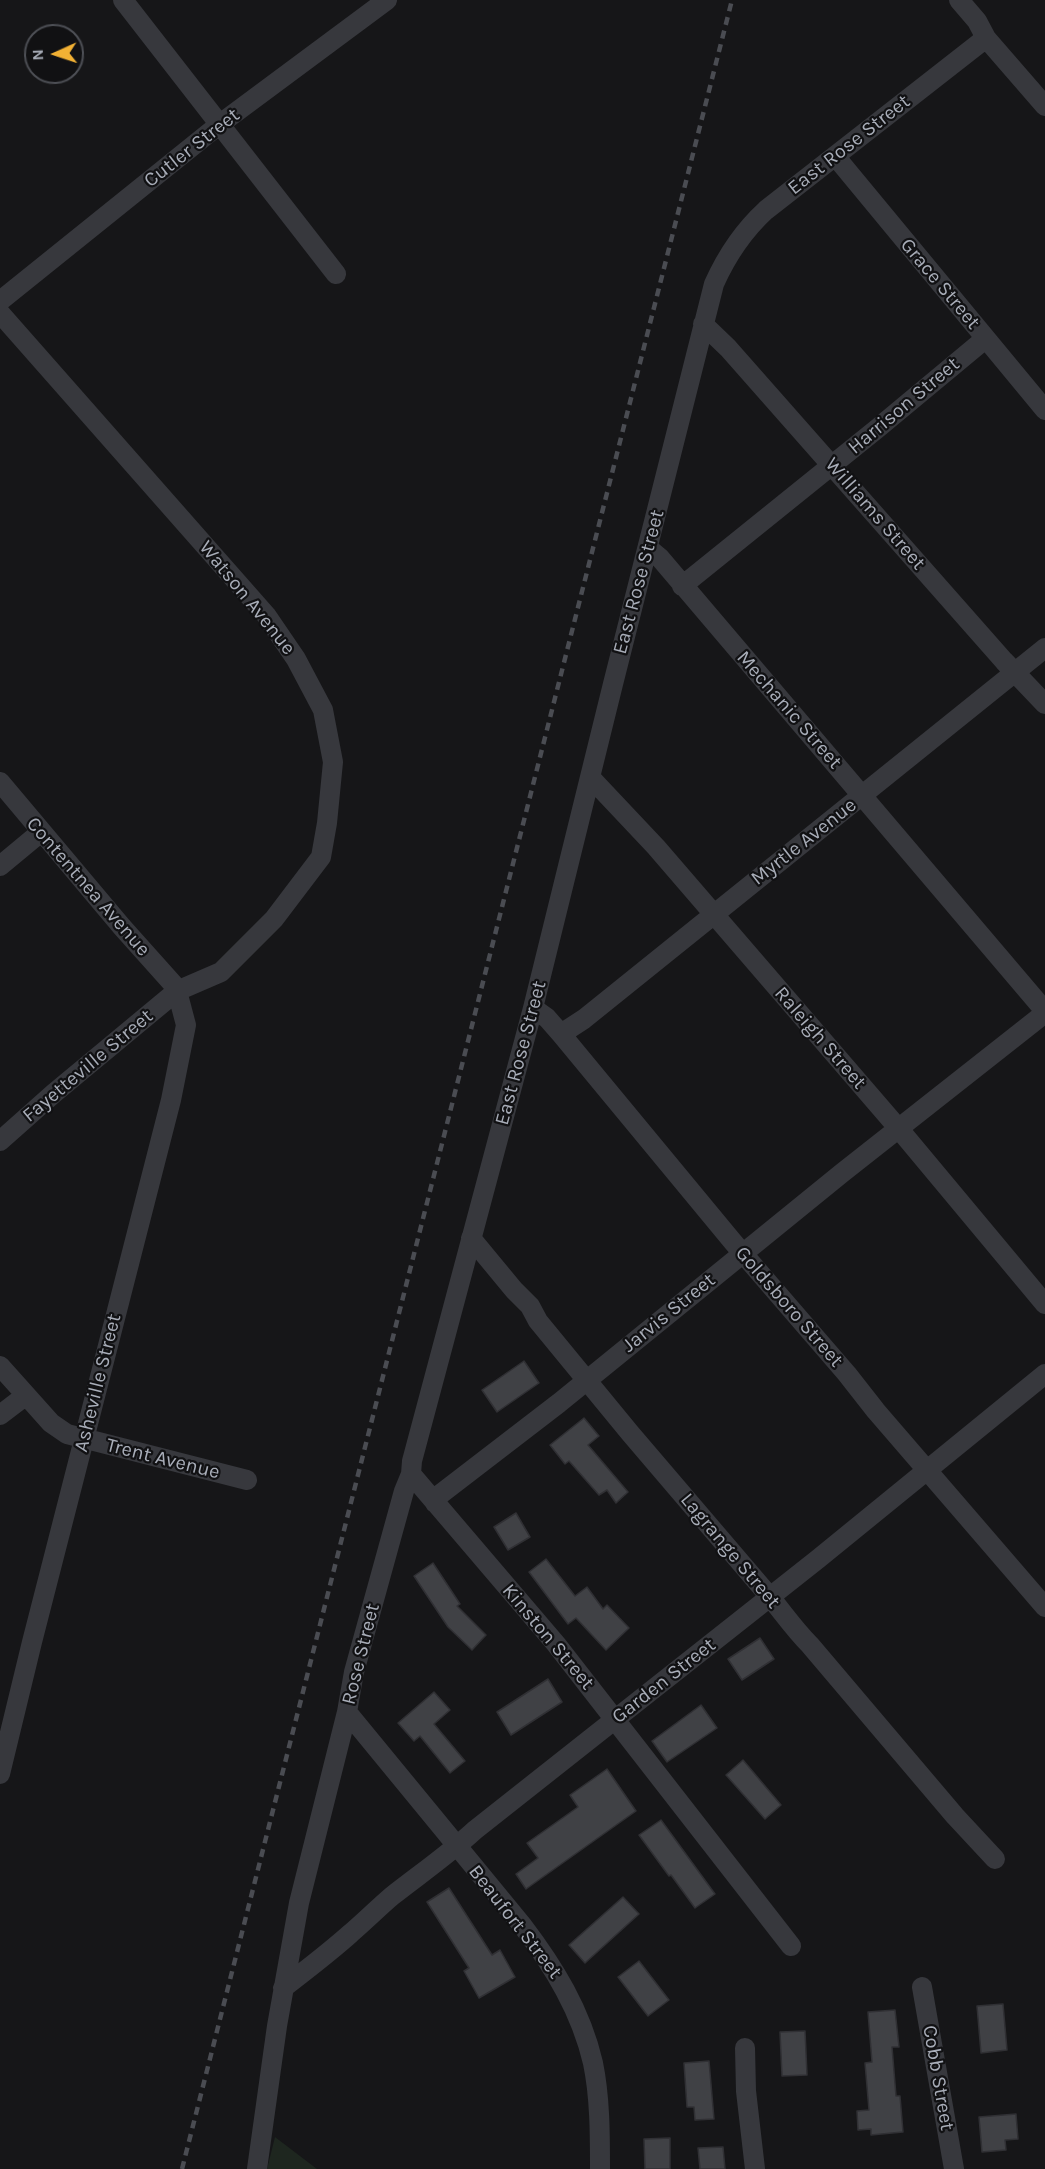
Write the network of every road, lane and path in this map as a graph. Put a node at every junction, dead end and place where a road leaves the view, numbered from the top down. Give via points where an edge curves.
1 (123, 0) edge
2 (387, 0) edge
3 (959, 0) edge
4 (986, 38) junction
5 (1045, 106) edge
6 (220, 124) junction
7 (835, 156) junction
8 (336, 274) dead end
9 (0, 301) edge
10 (0, 313) edge
11 (703, 324) junction
12 (985, 339) junction
13 (1045, 410) edge
14 (832, 465) junction
15 (648, 548) junction
16 (682, 586) junction
17 (1045, 648) edge
18 (1015, 671) junction
19 (1045, 704) edge
20 (590, 777) junction
21 (0, 782) edge
22 (863, 795) junction
23 (41, 832) junction
24 (0, 866) edge
25 (714, 915) junction
26 (177, 991) junction
27 (533, 1008) junction
28 (1045, 1012) edge
29 (561, 1034) junction
30 (899, 1129) junction
31 (0, 1141) edge
32 (471, 1238) junction
33 (743, 1253) junction
34 (1045, 1304) edge
35 (0, 1366) edge
36 (1045, 1374) edge
37 (587, 1379) junction
38 (25, 1396) junction
39 (0, 1415) edge
40 (84, 1439) junction
41 (927, 1470) junction
42 (411, 1474) junction
43 (248, 1480) dead end
44 (435, 1503) junction
45 (770, 1597) junction
46 (1045, 1607) edge
47 (347, 1712) junction
48 (615, 1719) junction
49 (0, 1774) edge
50 (457, 1846) junction
51 (995, 1859) dead end
52 (791, 1946) dead end
53 (922, 1987) dead end
54 (284, 1988) junction
55 (745, 2048) dead end
56 (257, 2169) edge
57 (600, 2169) edge
58 (755, 2169) edge
59 (954, 2169) edge

1 - 6 street
2 - 6 street, Cutler Street
3 - 4 street
4 - 5 street
4 - 7 street, East Rose Street
6 - 8 street
6 - 9 street, Cutler Street
7 - 11 street, East Rose Street via 766,210 741,236 714,284
7 - 12 street, Grace Street
10 - 26 street, Watson Avenue via 266,615 296,658 324,710 333,762 321,857 274,919 220,972
11 - 14 street, Williams Street
11 - 15 street, East Rose Street
12 - 13 street, Grace Street
12 - 14 street, Harrison Street
14 - 16 street, Harrison Street
14 - 18 street, Williams Street
15 - 16 street, Mechanic Street
15 - 20 street, East Rose Street
16 - 22 street, Mechanic Street
17 - 18 street, Myrtle Avenue
18 - 19 street, Williams Street
18 - 22 street, Myrtle Avenue
20 - 25 street, Raleigh Street
20 - 27 street, East Rose Street
21 - 23 street, Contentnea Avenue
22 - 25 street, Myrtle Avenue
22 - 28 street, Mechanic Street
23 - 24 street
23 - 26 street, Contentnea Avenue
25 - 29 street, Myrtle Avenue
25 - 30 street, Raleigh Street
26 - 31 street, Fayetteville Street
26 - 40 street, Asheville Street via 186,1025 171,1100
27 - 29 street, Goldsboro Street
27 - 32 street, East Rose Street
28 - 30 street, Jarvis Street
29 - 33 street, Goldsboro Street
30 - 33 street, Jarvis Street
30 - 34 street, Raleigh Street
32 - 37 street, Lagrange Street
32 - 42 street, Rose Street
33 - 37 street, Jarvis Street
33 - 41 street, Goldsboro Street
35 - 38 street, Trent Avenue
36 - 41 street, Garden Street
37 - 44 street, Jarvis Street via 438,1496
37 - 45 street, Lagrange Street
38 - 39 street
38 - 40 street, Trent Avenue via 51,1423
40 - 43 street, Trent Avenue
40 - 49 street, Asheville Street
41 - 45 street, Garden Street
41 - 46 street, Goldsboro Street
42 - 44 street, Kinston Street
42 - 47 street, Rose Street via 354,1672
44 - 48 street, Kinston Street
45 - 48 street, Garden Street
45 - 51 street, Lagrange Street via 789,1624
47 - 50 street, Beaufort Street
47 - 54 street, Rose Street via 305,1875
48 - 50 street, Garden Street
48 - 52 street, Kinston Street
50 - 54 street, Garden Street
50 - 57 street, Beaufort Street via 545,1955 582,2024 596,2084
53 - 59 street, Cobb Street
54 - 56 street, Rose Street
55 - 58 street

